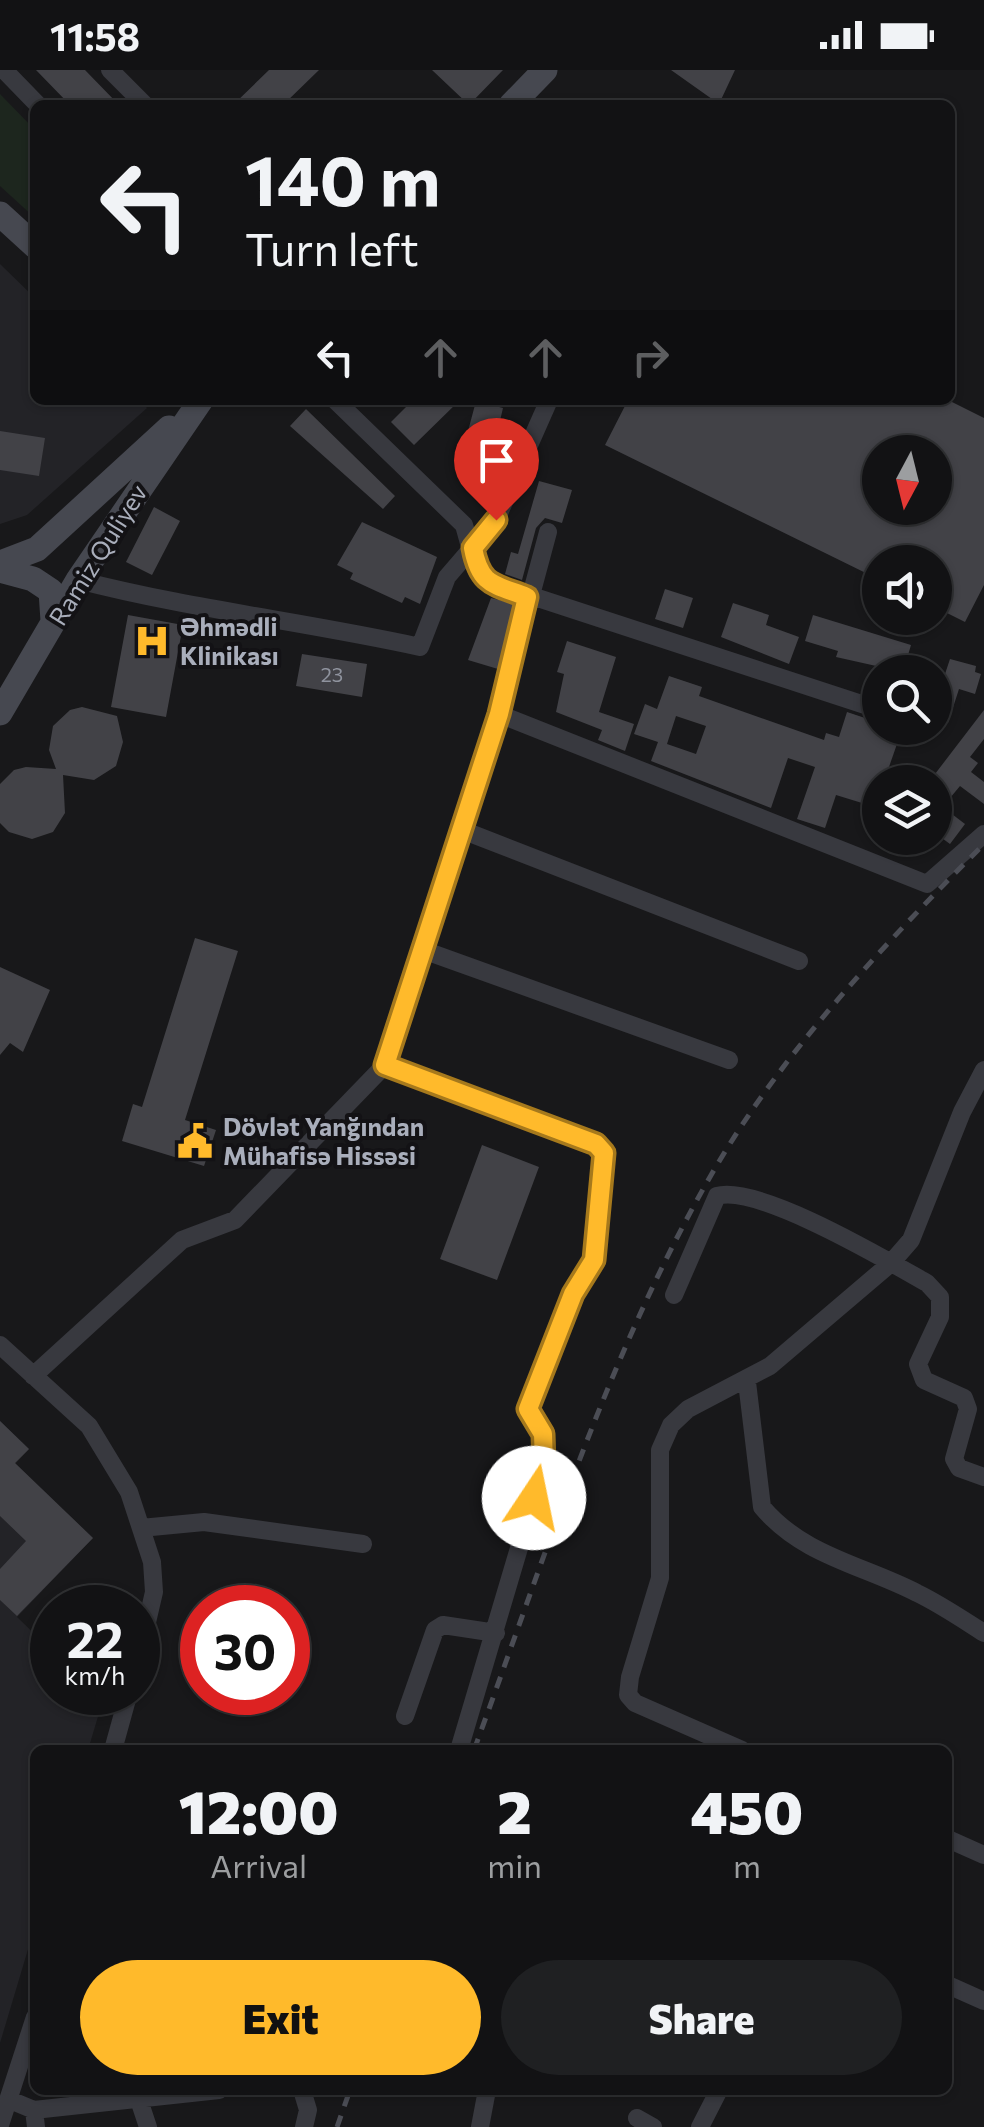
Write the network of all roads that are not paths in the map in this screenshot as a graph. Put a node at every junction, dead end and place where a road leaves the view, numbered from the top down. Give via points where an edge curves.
1 (4, 70) edge
2 (110, 70) edge
3 (545, 70) edge
4 (33, 100) edge
5 (140, 100) edge
6 (516, 100) edge
7 (0, 214) edge
8 (30, 241) edge
9 (192, 405) edge
10 (193, 405) edge
11 (340, 405) edge
12 (547, 405) edge
13 (548, 532) dead end
14 (473, 548) junction
15 (0, 567) edge
16 (78, 580) junction
17 (527, 597) junction
18 (52, 626) junction
19 (862, 704) edge
20 (0, 713) edge
21 (499, 714) junction
22 (462, 830) junction
23 (984, 834) edge
24 (423, 950) junction
25 (799, 961) dead end
26 (729, 1060) dead end
27 (385, 1065) junction
28 (984, 1070) edge
29 (891, 1263) junction
30 (674, 1296) dead end
31 (0, 1345) edge
32 (34, 1376) junction
33 (747, 1382) junction
34 (984, 1476) edge
35 (141, 1528) junction
36 (363, 1544) dead end
37 (154, 1585) edge
38 (496, 1632) junction
39 (984, 1633) edge
40 (123, 1715) edge
41 (405, 1716) dead end
42 (114, 1745) edge
43 (462, 1745) edge
44 (731, 1745) edge
45 (952, 1841) edge
46 (984, 1855) edge
47 (952, 1988) edge
48 (984, 2001) edge
49 (30, 2033) edge
50 (180, 2095) edge
51 (304, 2095) edge
52 (486, 2095) edge
53 (717, 2095) edge
54 (10, 2100) junction
55 (140, 2100) junction
56 (35, 2118) edge
57 (0, 2125) edge
58 (148, 2127) edge
59 (304, 2127) edge
60 (480, 2127) edge
61 (700, 2127) edge

1 - 4 street
2 - 5 street
3 - 6 main road
7 - 8 main road
9 - 15 main road via 37,549
10 - 16 main road, Ramiz Quliyev
11 - 14 street via 452,511
12 - 14 street via 496,520
13 - 17 street
14 - 16 street via 448,576 420,647
14 - 17 street via 486,581
15 - 16 main road
15 - 18 main road via 51,591
16 - 18 main road, Ramiz Quliyev
17 - 19 street
17 - 21 street
18 - 20 main road, Ramiz Quliyev
21 - 22 street
21 - 23 street via 927,884
22 - 24 street
22 - 25 street
24 - 26 street
24 - 27 street
27 - 32 street via 235,1220 182,1240
27 - 38 street via 596,1144 604,1153 594,1260 573,1294 528,1409 543,1434 544,1464
28 - 29 street via 911,1240
29 - 30 street via 764,1200 729,1192 717,1196
29 - 33 street
29 - 34 street via 940,1297 940,1317 918,1364 924,1380 964,1398 968,1409 954,1459 959,1468
31 - 32 street
32 - 35 street via 89,1426 129,1492
33 - 39 street via 762,1507 776,1524 803,1545 916,1592
33 - 44 street via 688,1409 671,1425 660,1450 660,1578 628,1695
35 - 36 street via 204,1522
35 - 37 street
38 - 41 street via 442,1625 435,1630
38 - 43 street
40 - 42 street
45 - 46 street
47 - 48 street
49 - 54 street
50 - 55 street
51 - 59 street
52 - 60 street
53 - 61 street
54 - 56 street
54 - 57 street
55 - 56 street
55 - 58 street

